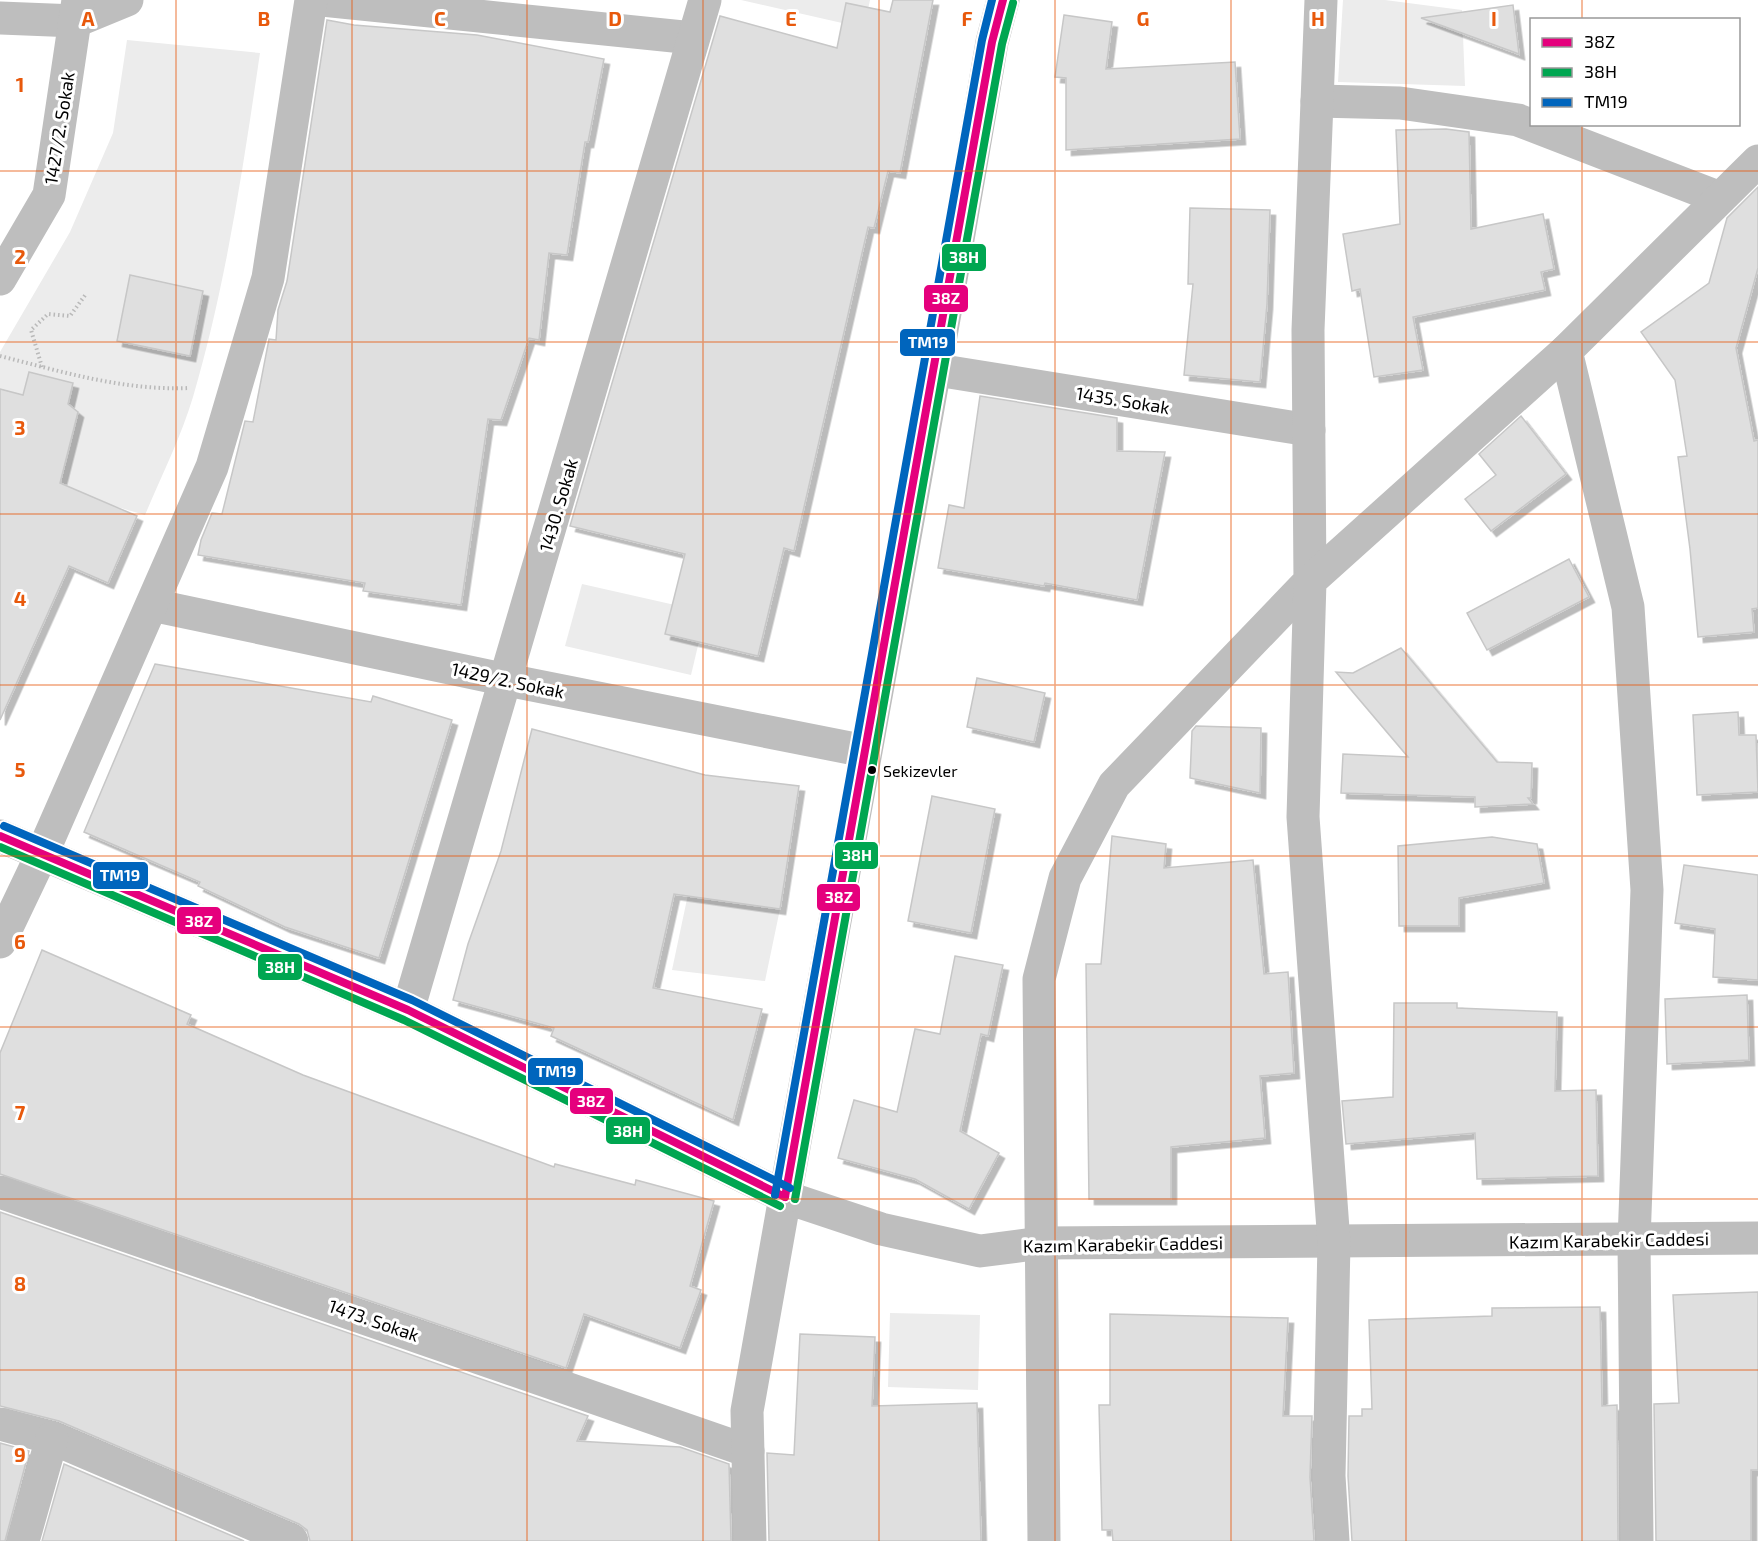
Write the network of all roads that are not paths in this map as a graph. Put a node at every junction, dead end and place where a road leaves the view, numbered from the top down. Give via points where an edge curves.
1 (127, 0) edge
2 (311, 0) edge
3 (322, 0) edge
4 (705, 0) edge
5 (1003, 0) edge
6 (1321, 0) edge
7 (77, 10) edge
8 (0, 18) edge
9 (693, 38) junction
10 (1317, 101) junction
11 (1530, 125) edge
12 (1534, 126) edge
13 (1758, 161) edge
14 (1720, 198) junction
15 (0, 279) edge
16 (1566, 351) junction
17 (937, 370) junction
18 (1309, 430) junction
19 (1310, 581) junction
20 (152, 605) junction
21 (507, 680) junction
22 (865, 751) junction
23 (0, 836) edge
24 (42, 854) junction
25 (0, 942) edge
26 (408, 1010) junction
27 (0, 1192) edge
28 (785, 1197) junction
29 (1758, 1238) edge
30 (1634, 1240) junction
31 (1041, 1242) junction
32 (1334, 1243) junction
33 (0, 1424) edge
34 (52, 1438) junction
35 (748, 1451) junction
36 (23, 1541) edge
37 (292, 1541) edge
38 (750, 1541) edge
39 (1044, 1541) edge
40 (1333, 1541) edge
41 (1637, 1541) edge

1 - 7 street
2 - 20 street via 268,278 212,467
3 - 9 street
4 - 9 street, 1430. Sokak
5 - 17 street via 992,42
6 - 10 street
7 - 8 street
7 - 15 street, 1427/2. Sokak via 49,195
9 - 21 street, 1430. Sokak
10 - 11 street via 1401,103
10 - 18 street via 1308,330
12 - 14 street
13 - 14 street
14 - 16 street
16 - 19 street
16 - 30 street via 1628,607 1647,890
17 - 18 street, 1435. Sokak
17 - 22 street
18 - 19 street
19 - 31 street via 1114,785 1065,878 1039,979
19 - 32 street via 1303,817
20 - 21 street, 1429/2. Sokak
20 - 24 street
21 - 22 street, 1429/2. Sokak
21 - 26 street, 1430. Sokak
22 - 28 street
23 - 24 street, Kazım Karabekir Caddesi
24 - 25 street
24 - 26 street, Kazım Karabekir Caddesi
26 - 28 street, Kazım Karabekir Caddesi
27 - 35 street, 1473. Sokak
28 - 31 street, Kazım Karabekir Caddesi via 880,1229 980,1251
28 - 35 street via 747,1411
29 - 30 street, Kazım Karabekir Caddesi
30 - 32 street, Kazım Karabekir Caddesi
30 - 41 street
31 - 32 street, Kazım Karabekir Caddesi
31 - 39 street
32 - 40 street via 1329,1476
33 - 34 street
34 - 36 street
34 - 37 street
35 - 38 street

